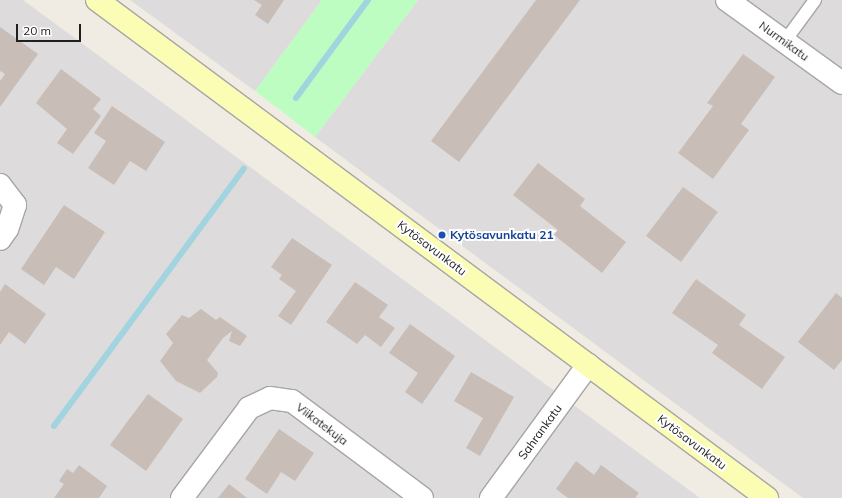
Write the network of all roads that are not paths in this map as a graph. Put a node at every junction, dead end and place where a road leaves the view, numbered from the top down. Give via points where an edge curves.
1 (97, 0) edge
2 (727, 0) edge
3 (815, 0) edge
4 (785, 41) junction
5 (842, 83) edge
6 (0, 185) edge
7 (0, 239) edge
8 (588, 365) junction
9 (182, 498) edge
10 (422, 498) edge
11 (491, 498) edge
12 (767, 498) edge

1 - 8 street, Kytösavunkatu
2 - 4 street, Nurmikatu
3 - 4 lane
4 - 5 street, Nurmikatu
6 - 7 street via 15,205 7,229
8 - 11 street, Sahrankatu
8 - 12 street, Kytösavunkatu
9 - 10 street, Viikatekuja via 248,408 270,398 292,401

